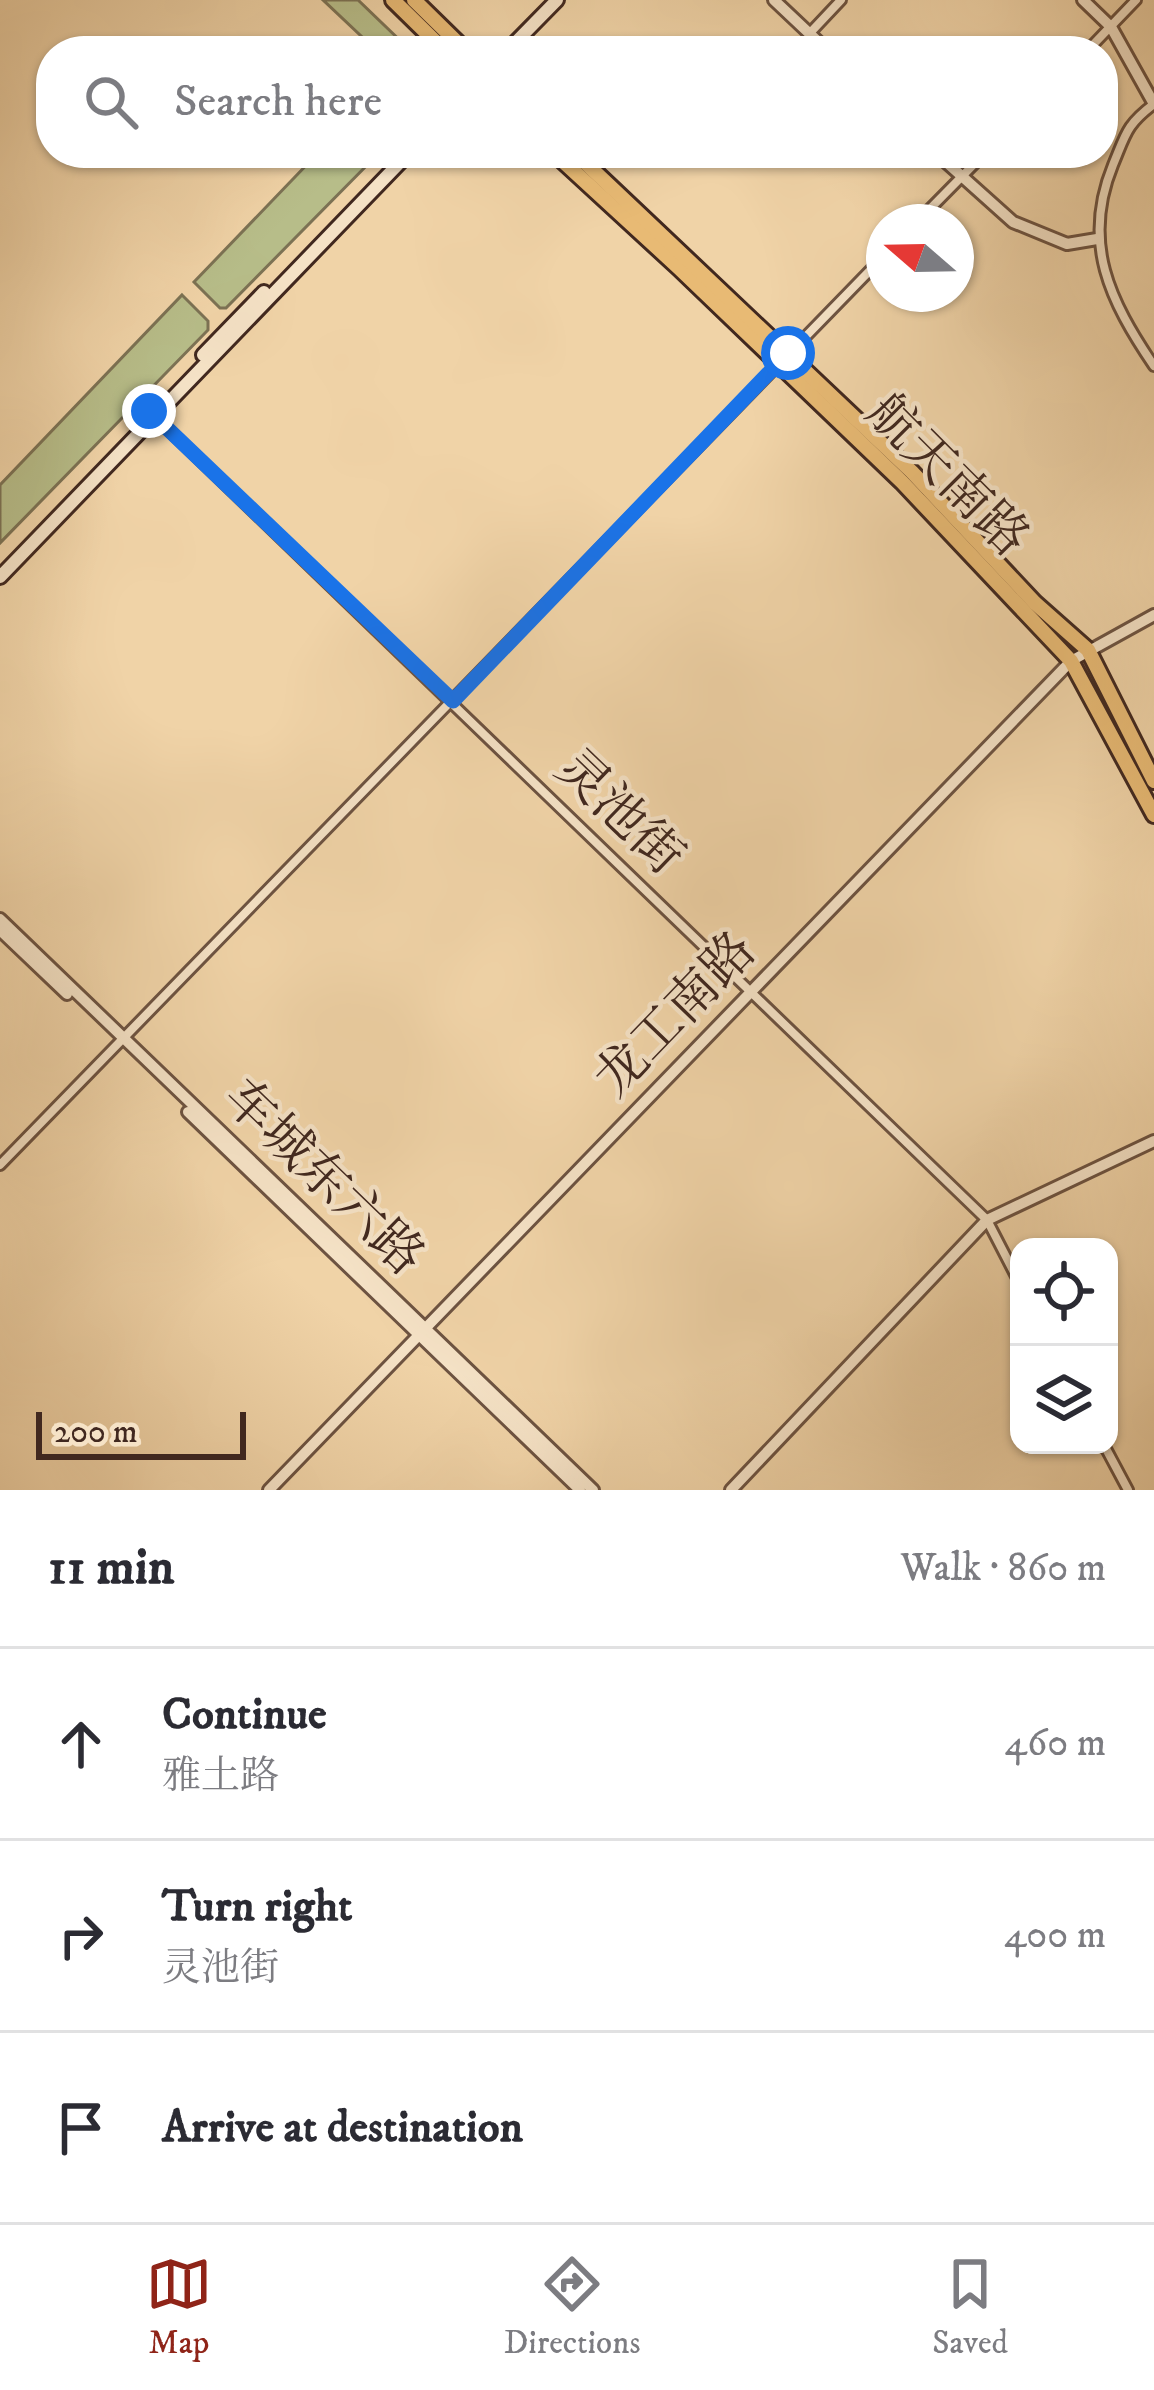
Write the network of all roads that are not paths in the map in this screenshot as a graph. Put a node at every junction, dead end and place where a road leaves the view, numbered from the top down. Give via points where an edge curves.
1 (393, 0) edge
2 (414, 0) edge
3 (547, 0) edge
4 (557, 0) edge
5 (774, 0) edge
6 (841, 0) edge
7 (1084, 0) edge
8 (1136, 0) edge
9 (1111, 27) junction
10 (809, 34) joint
11 (430, 36) edge
12 (451, 36) edge
13 (512, 36) edge
14 (522, 36) edge
15 (1102, 36) edge
16 (1116, 36) edge
17 (1118, 40) edge
18 (1154, 104) edge
19 (1118, 152) edge
20 (384, 168) edge
21 (394, 168) edge
22 (571, 168) edge
23 (590, 168) edge
24 (952, 168) edge
25 (971, 168) edge
26 (1111, 168) edge
27 (962, 177) junction
28 (935, 204) edge
29 (1096, 239) junction
30 (866, 274) edge
31 (783, 358) junction
32 (1154, 366) edge
33 (152, 414) junction
34 (0, 565) edge
35 (0, 577) edge
36 (1154, 615) edge
37 (1088, 650) junction
38 (1070, 661) junction
39 (453, 701) junction
40 (1154, 781) edge
41 (1154, 815) edge
42 (0, 919) edge
43 (0, 930) edge
44 (752, 992) junction
45 (119, 1040) junction
46 (1154, 1141) edge
47 (0, 1165) edge
48 (987, 1220) junction
49 (1010, 1265) edge
50 (420, 1333) junction
51 (1110, 1454) edge
52 (269, 1490) edge
53 (580, 1490) edge
54 (593, 1490) edge
55 (730, 1490) edge
56 (1128, 1490) edge

1 - 11 main road
2 - 12 main road
3 - 13 main road
4 - 14 main road
5 - 10 street
6 - 10 street
7 - 9 street
8 - 9 street
9 - 15 street
9 - 16 street
17 - 18 street
18 - 19 street via 1131,121
20 - 33 main road
21 - 33 main road
22 - 31 main road, 航天南路
23 - 31 main road, 航天南路
24 - 27 street
25 - 27 street
26 - 29 street
27 - 28 street
27 - 29 street via 1013,222 1067,244
29 - 32 street via 1122,319
30 - 31 street
31 - 37 main road, 航天南路 via 912,472
31 - 38 main road, 航天南路
31 - 39 street
33 - 34 main road
33 - 35 main road
33 - 39 street, 灵池街
36 - 37 street, 龙工南路
37 - 38 street, 龙工南路
37 - 40 main road
38 - 41 main road, 航天南路
38 - 44 street, 龙工南路
39 - 44 street, 灵池街
39 - 45 street
42 - 45 street, 车城东六路
43 - 45 street, 车城东六路
44 - 48 street, 灵池街
44 - 50 street, 龙工南路
45 - 47 street
45 - 50 street, 车城东六路
46 - 48 street
48 - 49 street, 灵池街
48 - 55 street
50 - 52 street, 龙工南路
50 - 53 street, 车城东六路
50 - 54 street, 车城东六路
51 - 56 street

